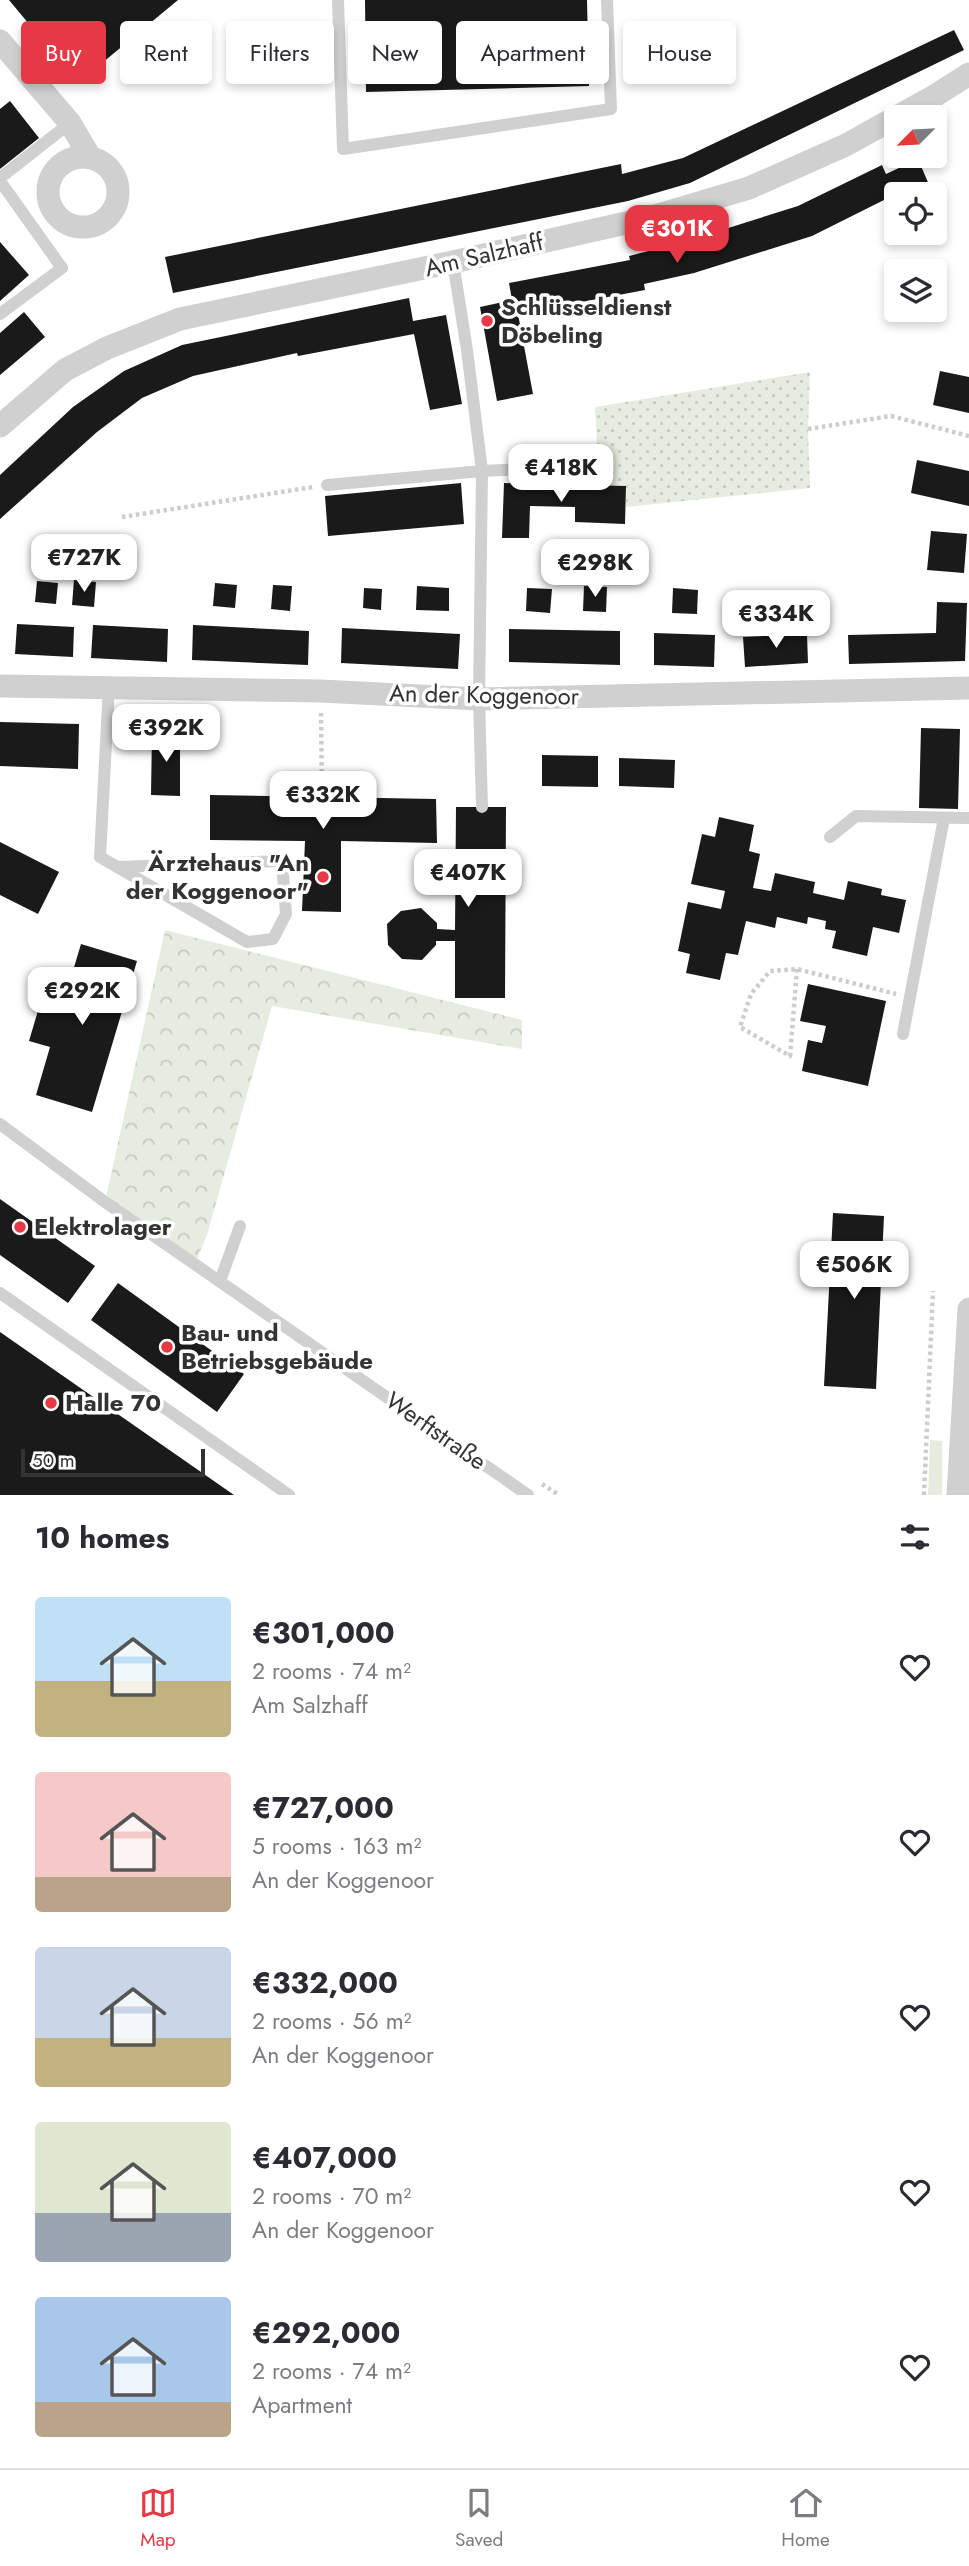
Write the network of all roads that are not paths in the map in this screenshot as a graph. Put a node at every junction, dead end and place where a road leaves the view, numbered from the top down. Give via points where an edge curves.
1 (338, 0) edge
2 (607, 0) edge
3 (0, 41) edge
4 (969, 74) edge
5 (69, 123) junction
6 (90, 158) dead end
7 (0, 179) edge
8 (453, 262) junction
9 (0, 314) edge
10 (0, 426) edge
11 (598, 466) dead end
12 (482, 471) junction
13 (327, 485) road end
14 (0, 686) edge
15 (110, 686) junction
16 (969, 688) edge
17 (479, 699) junction
18 (482, 807) dead end
19 (944, 818) junction
20 (969, 818) edge
21 (830, 837) dead end
22 (117, 867) junction
23 (903, 1034) dead end
24 (0, 1124) edge
25 (240, 1226) dead end
26 (220, 1281) junction
27 (0, 1293) edge
28 (969, 1309) edge
29 (289, 1495) edge
30 (528, 1495) edge
31 (958, 1495) edge

1 - 2 lane via 343,149 611,109
3 - 5 street
4 - 8 street, Am Salzhaff via 846,145 750,188 648,218
5 - 6 street
5 - 7 lane
7 - 9 lane via 62,268
8 - 10 street, Am Salzhaff via 180,319 65,370
8 - 12 lane
11 - 12 lane
12 - 13 lane
12 - 17 lane
14 - 15 street, An der Koggenoor
15 - 17 street, An der Koggenoor
15 - 22 lane via 100,857
16 - 17 street, An der Koggenoor
17 - 18 lane
19 - 20 lane
19 - 21 lane via 856,816
19 - 23 lane
22 - 22 lane via 247,942 272,939 286,914 282,860
24 - 26 lane, Werftstraße
25 - 26 lane
26 - 30 lane, Werftstraße
27 - 29 lane
28 - 31 street

